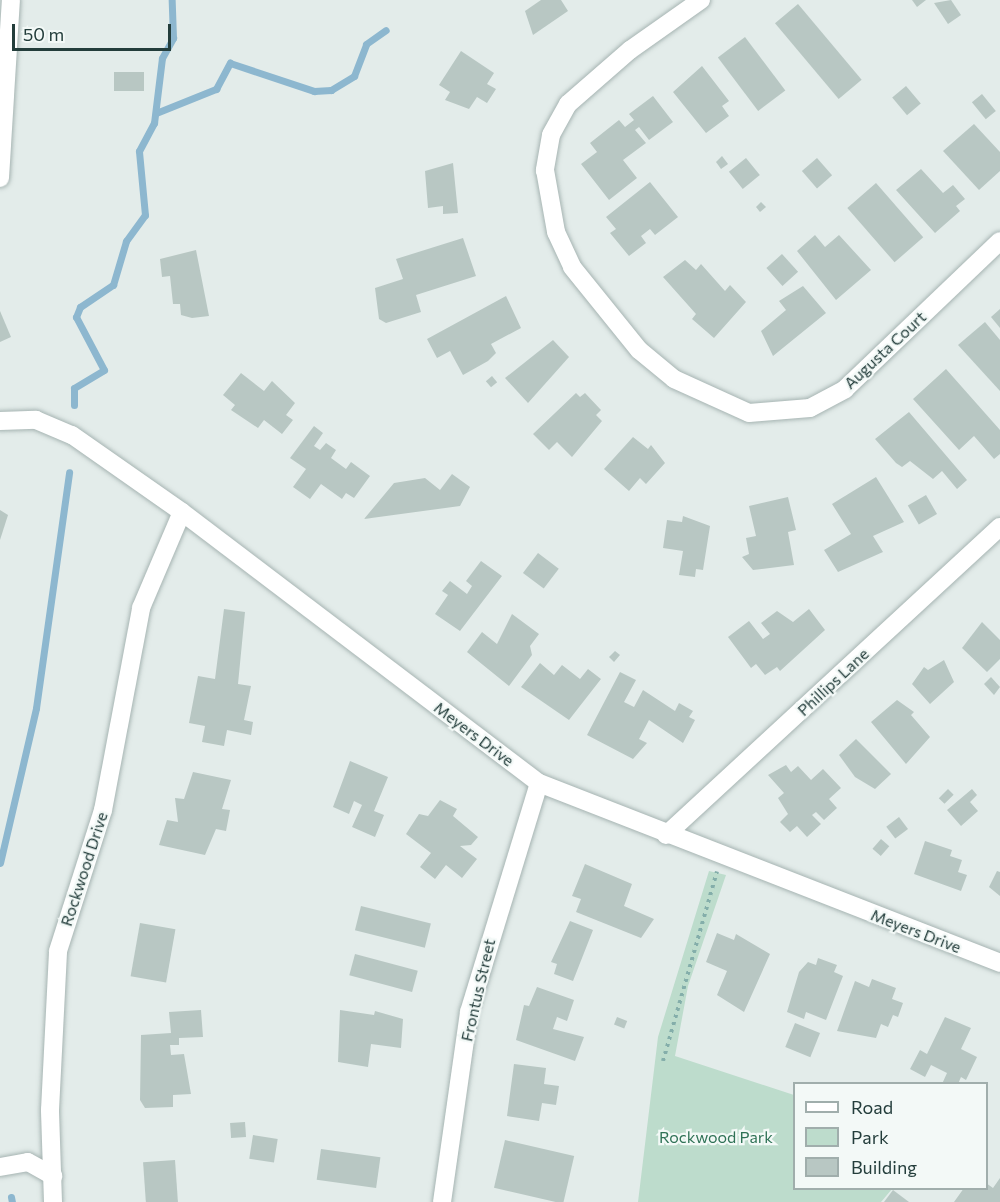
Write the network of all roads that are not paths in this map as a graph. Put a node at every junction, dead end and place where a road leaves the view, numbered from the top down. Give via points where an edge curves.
1 (11, 0) edge
2 (701, 0) edge
3 (0, 178) edge
4 (1000, 241) edge
5 (0, 421) edge
6 (182, 512) junction
7 (1000, 527) edge
8 (539, 783) junction
9 (666, 836) junction
10 (1000, 963) edge
11 (0, 1167) edge
12 (52, 1176) junction
13 (53, 1202) edge
14 (442, 1202) edge

1 - 3 street
2 - 4 street, Augusta Court via 630,50 568,104 551,135 545,170 556,232 572,267 596,303 656,365 717,403 749,413 810,408 845,389
5 - 6 street, Meyers Drive via 51,424
6 - 8 street, Meyers Drive
6 - 12 street, Rockwood Drive via 141,608 103,810 58,951 50,1110
7 - 9 street, Phillips Lane
8 - 9 street, Meyers Drive
8 - 14 street, Frontus Street via 469,1012
9 - 10 street, Meyers Drive
11 - 12 street via 28,1162
12 - 13 street, Rockwood Drive

